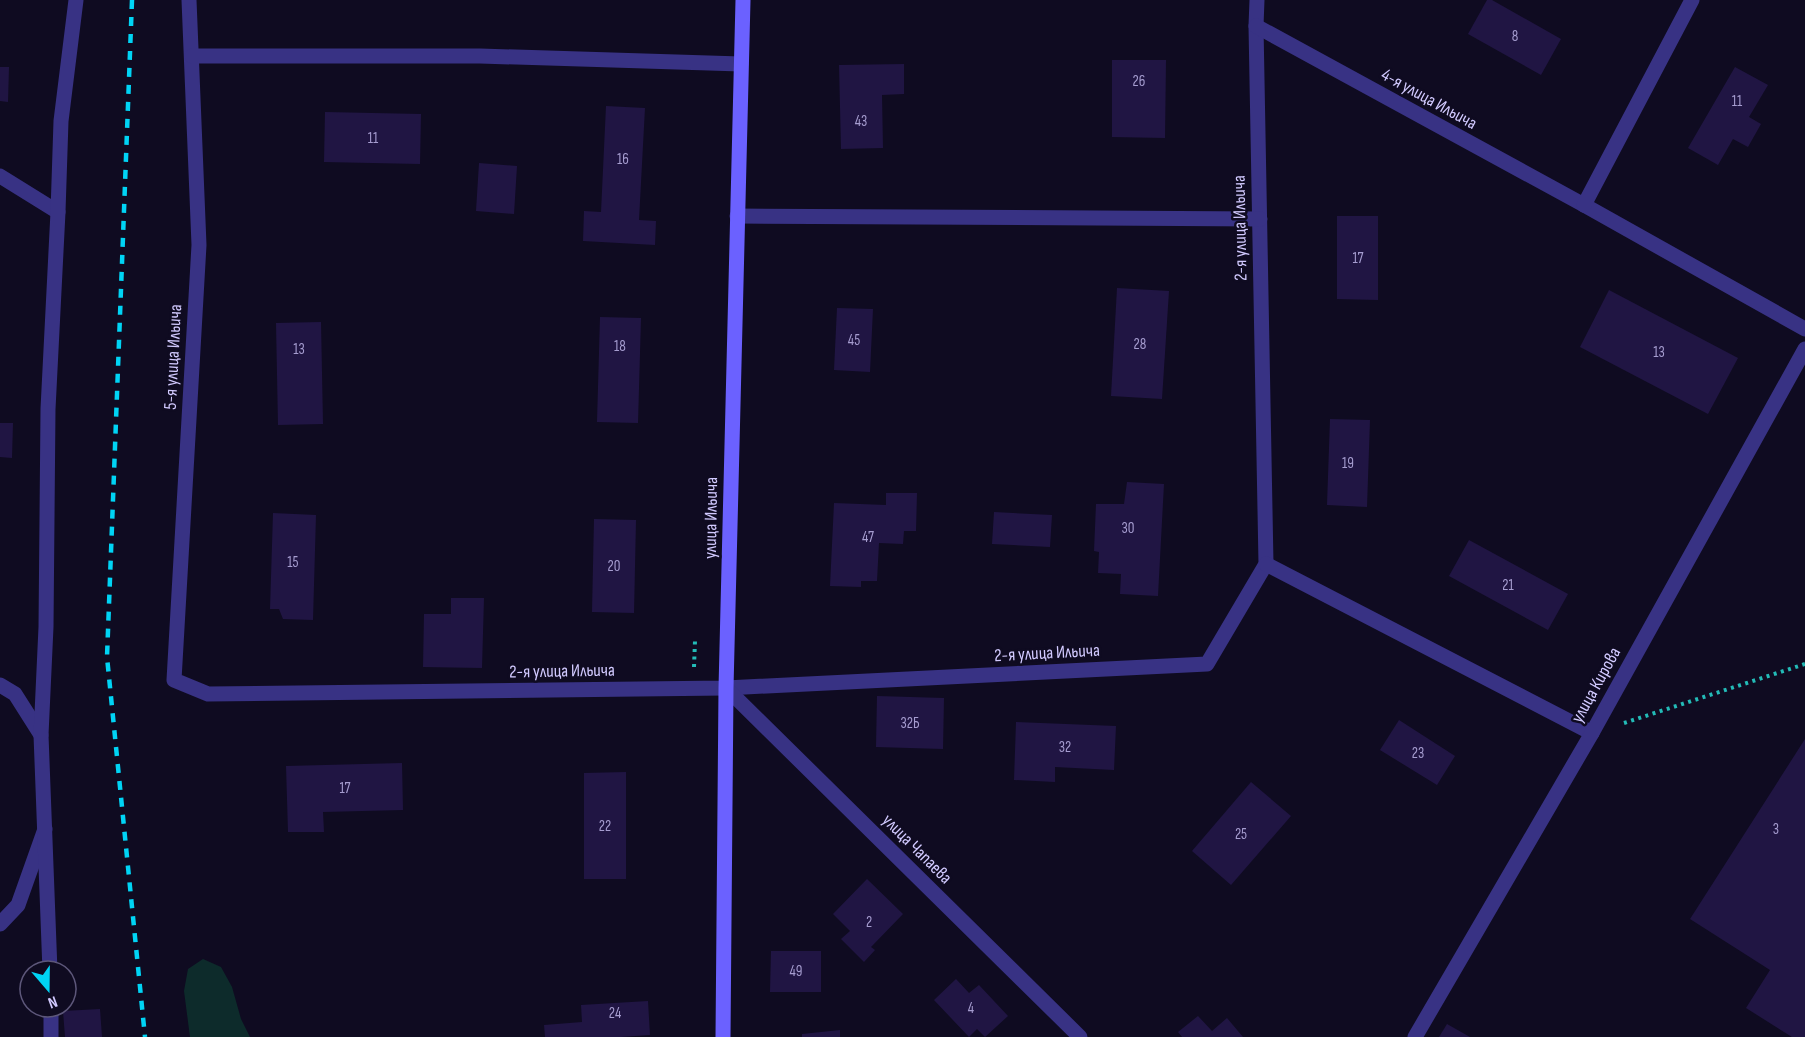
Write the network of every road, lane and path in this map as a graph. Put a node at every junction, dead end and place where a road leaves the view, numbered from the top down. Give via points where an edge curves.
1 (76, 0) edge
2 (189, 0) edge
3 (743, 0) edge
4 (1257, 0) edge
5 (1692, 0) edge
6 (1256, 26) junction
7 (192, 56) junction
8 (741, 64) junction
9 (0, 176) edge
10 (1584, 205) junction
11 (58, 212) junction
12 (737, 216) junction
13 (1260, 219) junction
14 (1805, 329) edge
15 (1805, 349) edge
16 (1266, 564) junction
17 (1805, 664) edge
18 (0, 685) edge
19 (726, 688) junction
20 (208, 694) joint
21 (1592, 733) junction
22 (41, 735) junction
23 (45, 829) junction
24 (0, 924) edge
25 (50, 959) edge
26 (51, 1019) edge
27 (51, 1037) edge
28 (723, 1037) edge
29 (1080, 1037) edge
30 (1415, 1037) edge

1 - 11 street via 61,121
2 - 7 street, 5-я улица Ильича
3 - 8 main road, улица Ильича
4 - 6 street, 2-я улица Ильича
5 - 10 street
6 - 10 street, 4-я улица Ильича
6 - 13 street, 2-я улица Ильича
7 - 8 street via 480,56
7 - 20 street, 5-я улица Ильича via 200,245 174,681
8 - 12 main road, улица Ильича
9 - 11 street
10 - 14 street, 4-я улица Ильича
11 - 22 street via 48,409
12 - 13 street
12 - 19 main road, улица Ильича
13 - 16 street, 2-я улица Ильича
15 - 21 street, улица Кирова
16 - 19 street, 2-я улица Ильича via 1207,664
16 - 21 street
17 - 21 path
18 - 22 street via 15,694
19 - 20 street, 2-я улица Ильича
19 - 28 main road, улица Ильича
19 - 29 street, улица Чапаева
21 - 30 street, улица Кирова
22 - 23 street
23 - 24 street via 18,905
23 - 25 street
26 - 27 street

